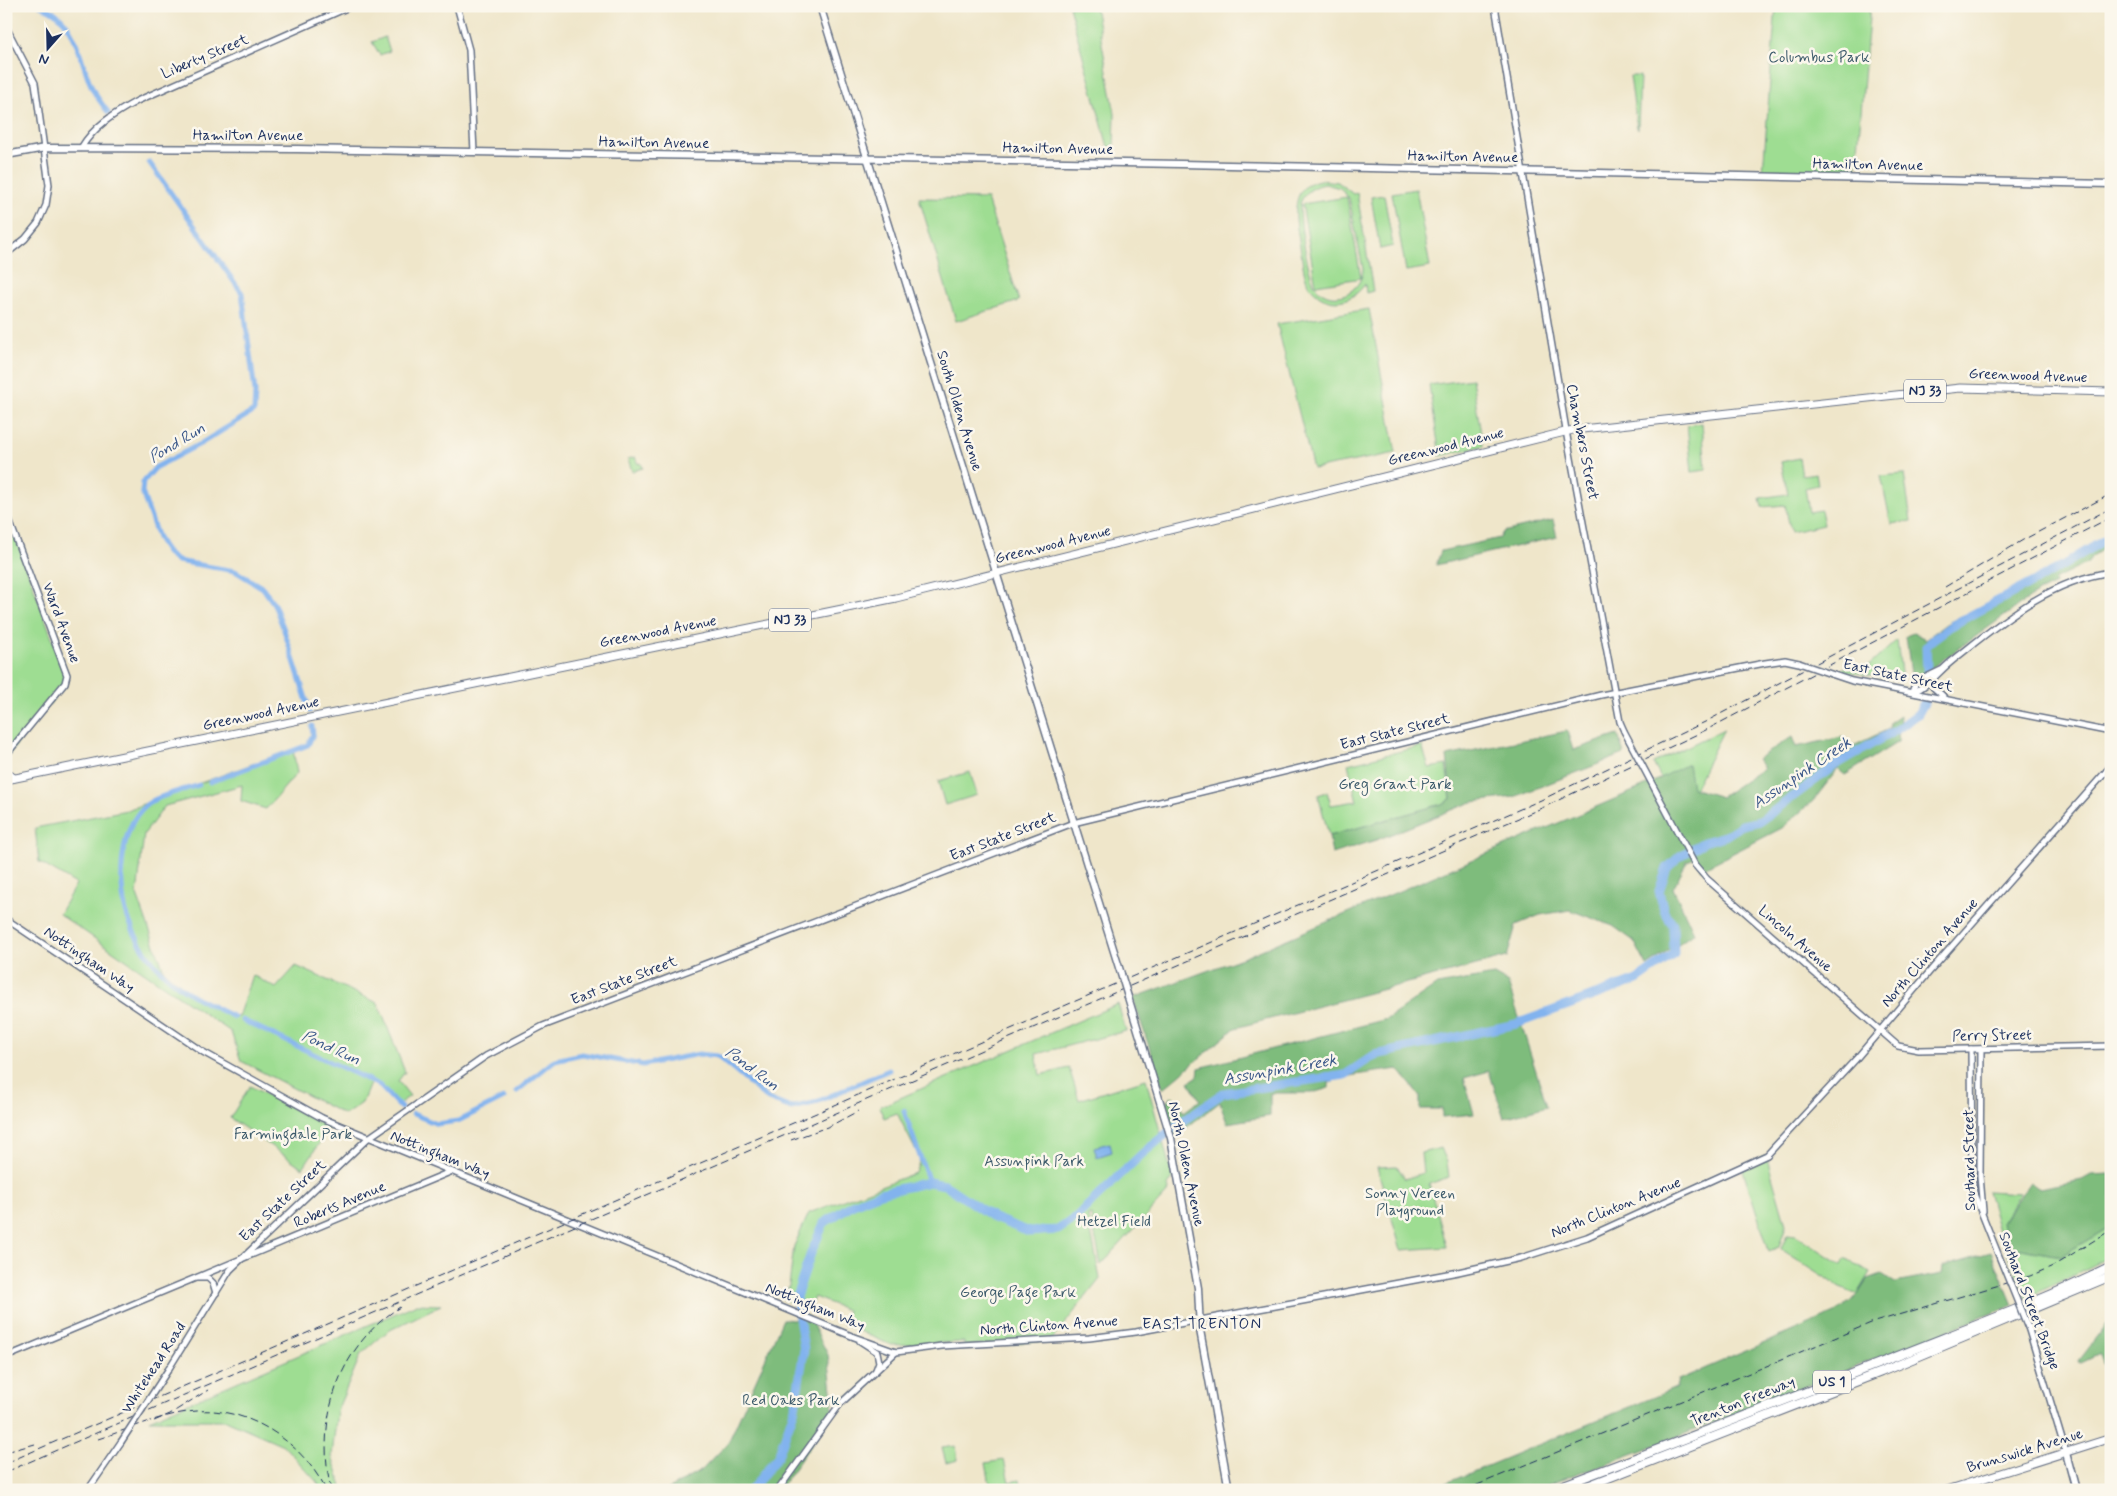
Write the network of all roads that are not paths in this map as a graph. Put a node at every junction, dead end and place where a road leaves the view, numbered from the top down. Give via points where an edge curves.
1 (351, 6) edge
2 (458, 6) edge
3 (820, 6) edge
4 (1495, 6) edge
5 (6, 27) edge
6 (45, 148) junction
7 (81, 148) junction
8 (474, 152) junction
9 (6, 155) edge
10 (868, 159) junction
11 (1523, 170) junction
12 (2111, 184) edge
13 (6, 254) edge
14 (2111, 392) edge
15 (1566, 432) junction
16 (6, 512) edge
17 (2111, 572) edge
18 (996, 573) junction
19 (1941, 670) junction
20 (1935, 678) junction
21 (1615, 692) junction
22 (1912, 692) junction
23 (1948, 698) junction
24 (2111, 732) edge
25 (6, 755) edge
26 (2111, 766) edge
27 (6, 772) edge
28 (10, 779) edge
29 (1073, 823) junction
30 (1695, 865) joint
31 (6, 919) edge
32 (1879, 1032) junction
33 (2111, 1046) edge
34 (1981, 1049) junction
35 (1971, 1050) junction
36 (367, 1139) junction
37 (450, 1172) junction
38 (1984, 1219) junction
39 (239, 1260) junction
40 (2111, 1268) edge
41 (2111, 1276) edge
42 (194, 1278) junction
43 (216, 1293) junction
44 (1199, 1320) junction
45 (854, 1336) junction
46 (896, 1352) junction
47 (6, 1358) edge
48 (876, 1372) junction
49 (2111, 1438) edge
50 (2066, 1453) junction
51 (88, 1490) edge
52 (778, 1490) edge
53 (1229, 1490) edge
54 (1550, 1490) edge
55 (1577, 1490) edge
56 (1947, 1490) edge
57 (2076, 1490) edge

1 - 7 street, Liberty Street via 154,92 115,113 93,131
2 - 8 street via 469,50
3 - 10 main road, South Olden Avenue
4 - 11 street, Chambers Street
5 - 6 street via 35,83
6 - 7 main road, Hamilton Avenue
6 - 9 main road, Hamilton Avenue
6 - 13 street via 49,185 43,214 32,231
7 - 8 main road, Hamilton Avenue
8 - 10 main road, Hamilton Avenue
10 - 11 main road, Hamilton Avenue
10 - 18 main road, South Olden Avenue
11 - 12 main road, Hamilton Avenue
11 - 15 street, Chambers Street
14 - 15 main road, Greenwood Avenue / NJ 33 via 1960,388
15 - 18 main road, Greenwood Avenue / NJ 33
15 - 21 street, Chambers Street
16 - 25 street, Ward Avenue via 67,675 65,683
17 - 19 street via 2076,580 2035,600
18 - 28 main road, Greenwood Avenue / NJ 33 via 840,610
18 - 29 main road, South Olden Avenue
19 - 20 street
19 - 22 street via 1916,682
20 - 22 street
20 - 23 street via 1935,690
21 - 22 street, East State Street, bridge via 1785,660 1852,681
21 - 29 street, East State Street
21 - 30 street, Chambers Street, bridge via 1624,731
22 - 23 street, East State Street
23 - 24 street, East State Street
26 - 32 street, North Clinton Avenue
27 - 28 main road
29 - 36 street, East State Street via 543,1026 486,1056
29 - 44 main road, North Olden Avenue, bridge via 1171,1138 1198,1288
30 - 32 street, Lincoln Avenue
31 - 36 street, Nottingham Way via 215,1060
32 - 35 street, Perry Street via 1906,1049
32 - 44 street, North Clinton Avenue via 1770,1154 1587,1237 1497,1264
33 - 34 street, Perry Street
34 - 35 street, Perry Street
34 - 38 street, Southard Street via 1980,1176
35 - 38 street, Southard Street via 1972,1176 1974,1194
36 - 37 street, Nottingham Way
36 - 39 street, East State Street
37 - 39 street, Roberts Avenue
37 - 45 street, Nottingham Way
38 - 50 street, Southard Street Bridge, bridge via 2029,1330
39 - 42 street, East State Street
39 - 43 street, Whitehead Road
40 - 54 highway, Trenton Freeway / US 1 via 1963,1330
41 - 55 highway, Trenton Freeway / US 1 via 1881,1372
42 - 43 street via 208,1278 214,1283
42 - 47 street, East State Street
43 - 51 street, Whitehead Road, bridge
44 - 46 street, North Clinton Avenue via 1089,1338 942,1346
44 - 53 main road, North Olden Avenue
45 - 46 street, Nottingham Way
45 - 48 street via 877,1352
46 - 48 street
48 - 52 street via 840,1404
49 - 50 main road, Brunswick Avenue
50 - 56 main road, Brunswick Avenue
50 - 57 main road

